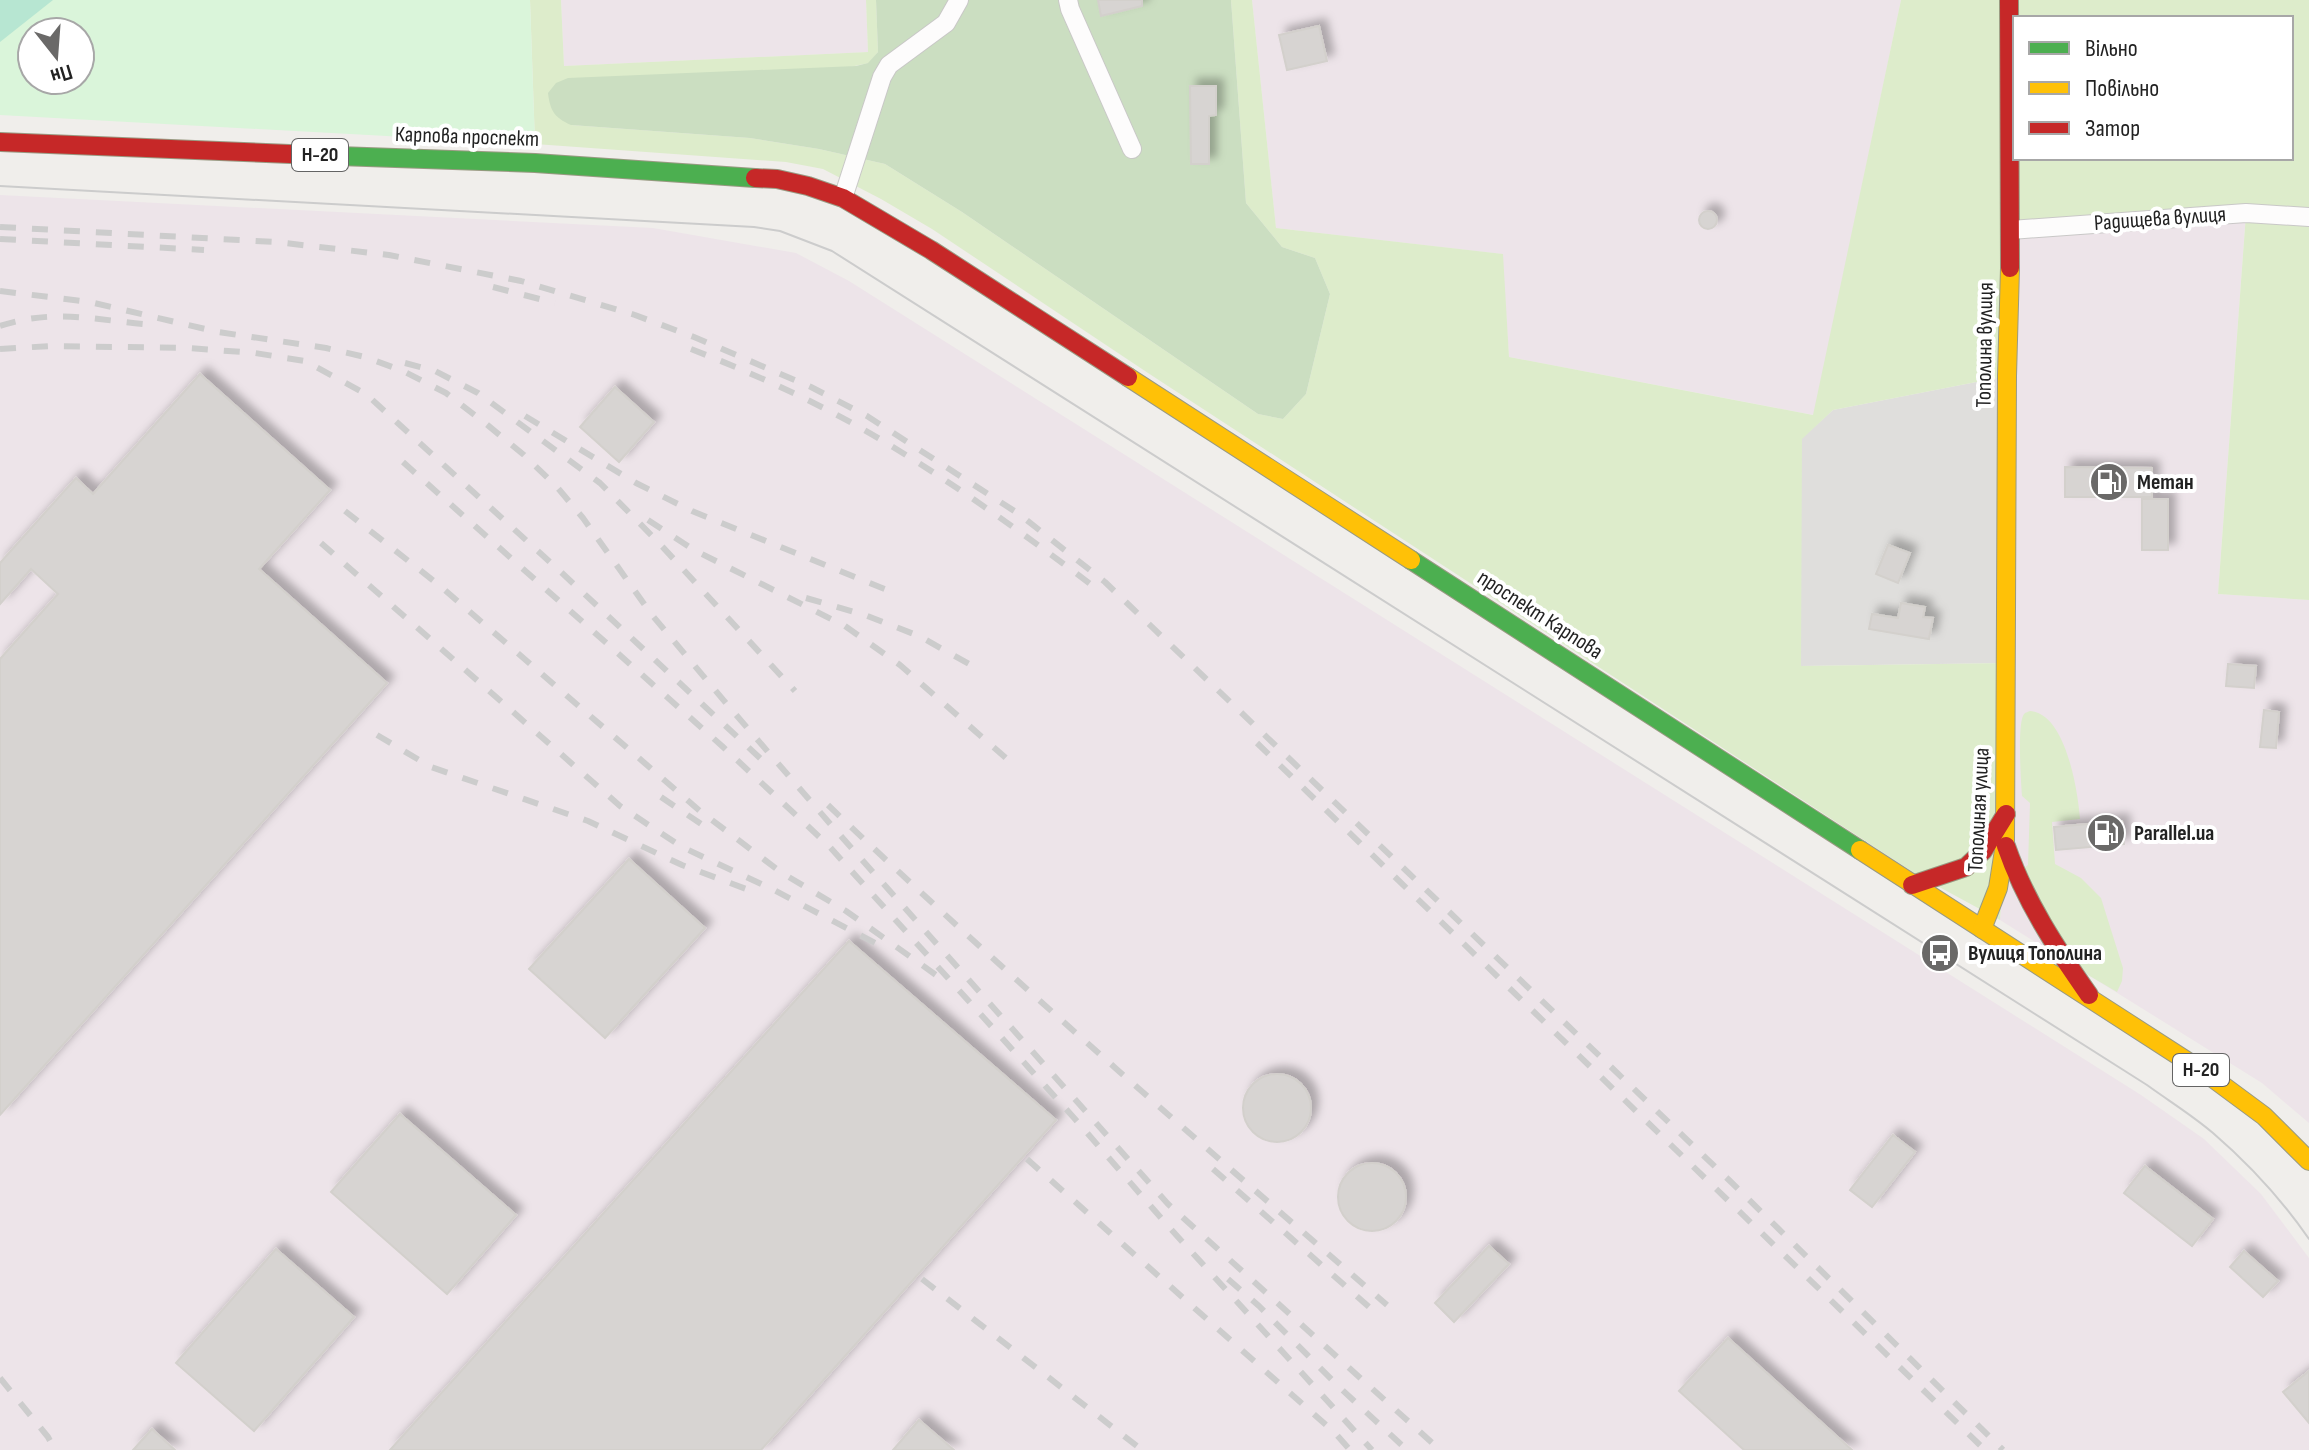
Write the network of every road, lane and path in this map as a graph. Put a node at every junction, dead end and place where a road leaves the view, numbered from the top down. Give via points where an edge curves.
1 (959, 0) edge
2 (1068, 0) edge
3 (2009, 0) edge
4 (0, 142) edge
5 (1132, 149) dead end
6 (843, 198) junction
7 (2309, 217) edge
8 (2011, 230) junction
9 (918, 242) joint
10 (2007, 690) joint
11 (2006, 814) junction
12 (2005, 844) junction
13 (1912, 885) junction
14 (1982, 929) junction
15 (2094, 1002) junction
16 (2309, 1161) edge

1 - 6 street via 946,23 889,65
2 - 5 street
3 - 8 main road, Тополина вулиця
4 - 6 main road, Карпова проспект / Н-20 via 659,170 777,179
6 - 9 main road, Карпова проспект / Н-20
7 - 8 street, Радищева вулиця via 2246,213
8 - 10 main road, Тополина вулиця
9 - 13 main road, проспект Карпова
10 - 11 main road, Тополиная улица
11 - 12 main road, Тополиная улица
11 - 13 main road via 1966,867
12 - 14 main road, Тополиная улица via 1997,892
12 - 15 main road via 2033,911
13 - 14 main road, проспект Карпова
14 - 15 main road, проспект Карпова
15 - 16 main road, проспект Карпова / Н-20 via 2246,1102

